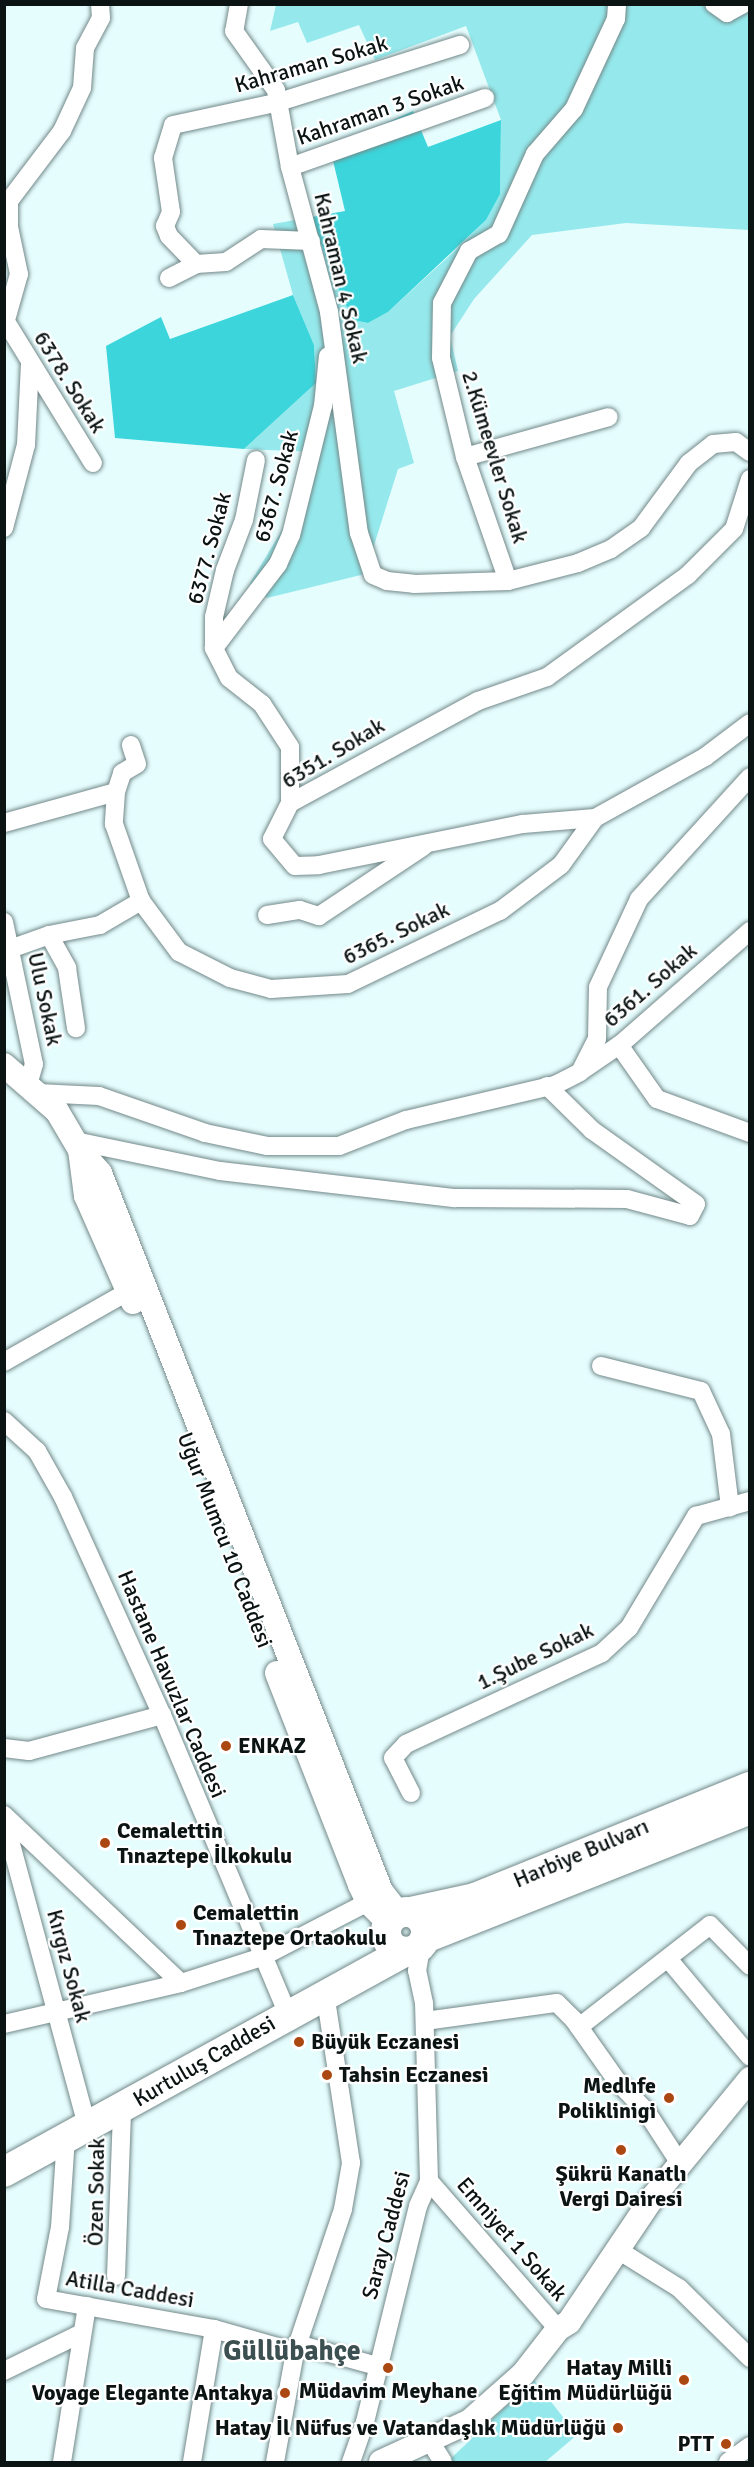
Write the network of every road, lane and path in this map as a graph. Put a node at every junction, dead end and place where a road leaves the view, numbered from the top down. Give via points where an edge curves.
1 (100, 4) edge
2 (239, 4) edge
3 (617, 4) edge
4 (714, 4) edge
5 (743, 4) edge
6 (460, 45) dead end
7 (485, 98) dead end
8 (279, 102) junction
9 (290, 166) junction
10 (7, 199) edge
11 (7, 230) edge
12 (311, 241) junction
13 (196, 264) junction
14 (169, 278) dead end
15 (329, 312) junction
16 (6, 326) edge
17 (30, 364) junction
18 (609, 417) dead end
19 (750, 452) edge
20 (465, 458) junction
21 (256, 460) dead end
22 (93, 464) dead end
23 (750, 479) edge
24 (4, 528) edge
25 (508, 581) junction
26 (214, 648) junction
27 (750, 723) edge
28 (131, 745) dead end
29 (750, 777) edge
30 (116, 792) junction
31 (290, 803) junction
32 (595, 818) junction
33 (4, 823) edge
34 (434, 840) junction
35 (141, 901) junction
36 (267, 915) dead end
37 (4, 922) edge
38 (750, 931) edge
39 (49, 935) junction
40 (10, 950) junction
41 (76, 1028) dead end
42 (619, 1045) junction
43 (580, 1072) junction
44 (18, 1078) edge
45 (547, 1086) junction
46 (750, 1133) edge
47 (77, 1146) junction
48 (135, 1287) junction
49 (4, 1362) edge
50 (601, 1366) dead end
51 (4, 1421) edge
52 (750, 1501) edge
53 (730, 1507) junction
54 (162, 1715) junction
55 (4, 1748) edge
56 (750, 1787) edge
57 (411, 1793) dead end
58 (750, 1809) edge
59 (4, 1816) edge
60 (389, 1908) junction
61 (417, 1945) junction
62 (262, 1957) junction
63 (669, 1960) junction
64 (750, 1966) edge
65 (180, 1983) junction
66 (325, 1994) junction
67 (57, 2013) junction
68 (288, 2013) junction
69 (425, 2021) junction
70 (4, 2024) edge
71 (579, 2027) junction
72 (750, 2057) edge
73 (750, 2079) edge
74 (122, 2109) junction
75 (76, 2131) junction
76 (681, 2165) junction
77 (4, 2172) edge
78 (429, 2181) junction
79 (618, 2250) junction
80 (116, 2276) dead end
81 (87, 2306) junction
82 (214, 2329) junction
83 (558, 2329) junction
84 (81, 2333) dead end
85 (296, 2348) junction
86 (747, 2352) edge
87 (377, 2366) junction
88 (4, 2371) edge
89 (428, 2438) junction
90 (750, 2446) edge
91 (62, 2463) edge
92 (192, 2463) edge
93 (275, 2463) edge
94 (351, 2463) edge
95 (381, 2463) edge
96 (444, 2463) edge
97 (728, 2463) edge

1 - 10 street via 101,18 85,48 82,88 62,131
2 - 8 street, Kahraman 4 Sokak via 234,31 276,90
3 - 20 street, 2.Kümeevler Sokak via 616,19 574,108 535,154 499,234 469,251 442,303 441,358
4 - 5 street via 727,13
6 - 8 street, Kahraman Sokak
7 - 9 street, Kahraman 3 Sokak
8 - 9 street, Kahraman 4 Sokak
8 - 13 street, Kahraman Sokak via 173,125 163,158 171,212 165,226 169,236
9 - 12 street, Kahraman 4 Sokak
10 - 11 street
11 - 16 street via 19,274
12 - 13 street via 261,238 226,262
12 - 15 street, Kahraman 4 Sokak
13 - 14 street
15 - 25 street, Kahraman 4 Sokak via 359,533 373,575 414,584
15 - 26 street, 6367. Sokak via 323,406 291,535 278,564
16 - 17 street, 6378. Sokak
17 - 22 street, 6378. Sokak
17 - 24 street via 26,445
18 - 20 street
19 - 25 street via 736,442 713,444 689,463 641,528 612,549 578,563
20 - 25 street, 2.Kümeevler Sokak
21 - 26 street, 6377. Sokak via 244,520 225,570 214,617
23 - 31 street, 6351. Sokak via 734,529 688,575 582,654 547,677 478,701 433,723
26 - 31 street via 229,678 262,704 290,747
27 - 32 street, 6351. Sokak via 705,757
28 - 30 street via 137,764 122,773
29 - 43 street via 639,899 598,987 597,1039
30 - 33 street
30 - 35 street, 6365. Sokak via 114,824
31 - 34 street, 6351. Sokak via 272,839 295,866 339,863
32 - 34 street, 6351. Sokak via 523,824
32 - 35 street, 6365. Sokak via 561,865 500,911 348,984 271,988 230,978 179,952
34 - 36 street via 319,916 300,910
35 - 39 street via 100,925
37 - 40 street, Ulu Sokak
38 - 42 street, 6361. Sokak
39 - 40 street
39 - 41 street via 67,968
40 - 44 street, Ulu Sokak via 34,1064
42 - 43 street, 6361. Sokak
42 - 46 street via 657,1099
43 - 45 street
44 - 45 street via 99,1096 205,1133 267,1146 339,1146 406,1120
44 - 47 street, Uğur Mumcu 10 Caddesi via 57,1111
45 - 47 street via 592,1130 696,1204 690,1216 627,1199 455,1198 220,1171
47 - 48 street, Uğur Mumcu 10 Caddesi via 100,1173
48 - 49 street
48 - 60 street, Uğur Mumcu 10 Caddesi
50 - 53 street via 701,1392 721,1434
51 - 54 street, Hastane Havuzlar Caddesi via 37,1451 63,1497
52 - 53 street, 1.Şube Sokak
53 - 57 street, 1.Şube Sokak via 696,1516 630,1628 602,1653 406,1744 393,1758
54 - 55 street via 29,1750
54 - 62 street, Hastane Havuzlar Caddesi
56 - 60 main road, Harbiye Bulvarı via 475,1898
58 - 61 main road, Harbiye Bulvarı
59 - 65 street
59 - 67 street, Kırgız Sokak
60 - 61 main road, Uğur Mumcu 10 Caddesi via 422,1919
60 - 62 street
61 - 66 main road, Kurtuluş Caddesi
61 - 69 street, Saray Caddesi
62 - 65 street
62 - 68 street, Hastane Havuzlar Caddesi
63 - 64 street via 710,1925
63 - 71 street
63 - 72 street
65 - 67 street
66 - 68 main road, Kurtuluş Caddesi
66 - 85 street via 351,2163 343,2209
67 - 70 street
67 - 75 street, Kırgız Sokak
68 - 74 main road, Kurtuluş Caddesi
69 - 71 street via 557,2003
69 - 78 street, Saray Caddesi
71 - 76 street via 617,2081 646,2111
73 - 76 street
74 - 75 main road, Kurtuluş Caddesi
74 - 80 street, Özen Sokak
75 - 77 main road, Kurtuluş Caddesi
75 - 81 street, Atilla Caddesi via 46,2299
76 - 79 street via 653,2197
78 - 83 street, Emniyet 1 Sokak
78 - 87 street, Saray Caddesi via 418,2206
79 - 83 street via 569,2322
79 - 86 street via 679,2288
81 - 82 street, Atilla Caddesi
81 - 91 street
82 - 85 street, Atilla Caddesi
82 - 92 street
83 - 89 street via 523,2374 470,2421
84 - 88 street
85 - 87 street, Atilla Caddesi
85 - 93 street
87 - 94 street, Saray Caddesi
89 - 95 street
89 - 96 street
90 - 97 street

